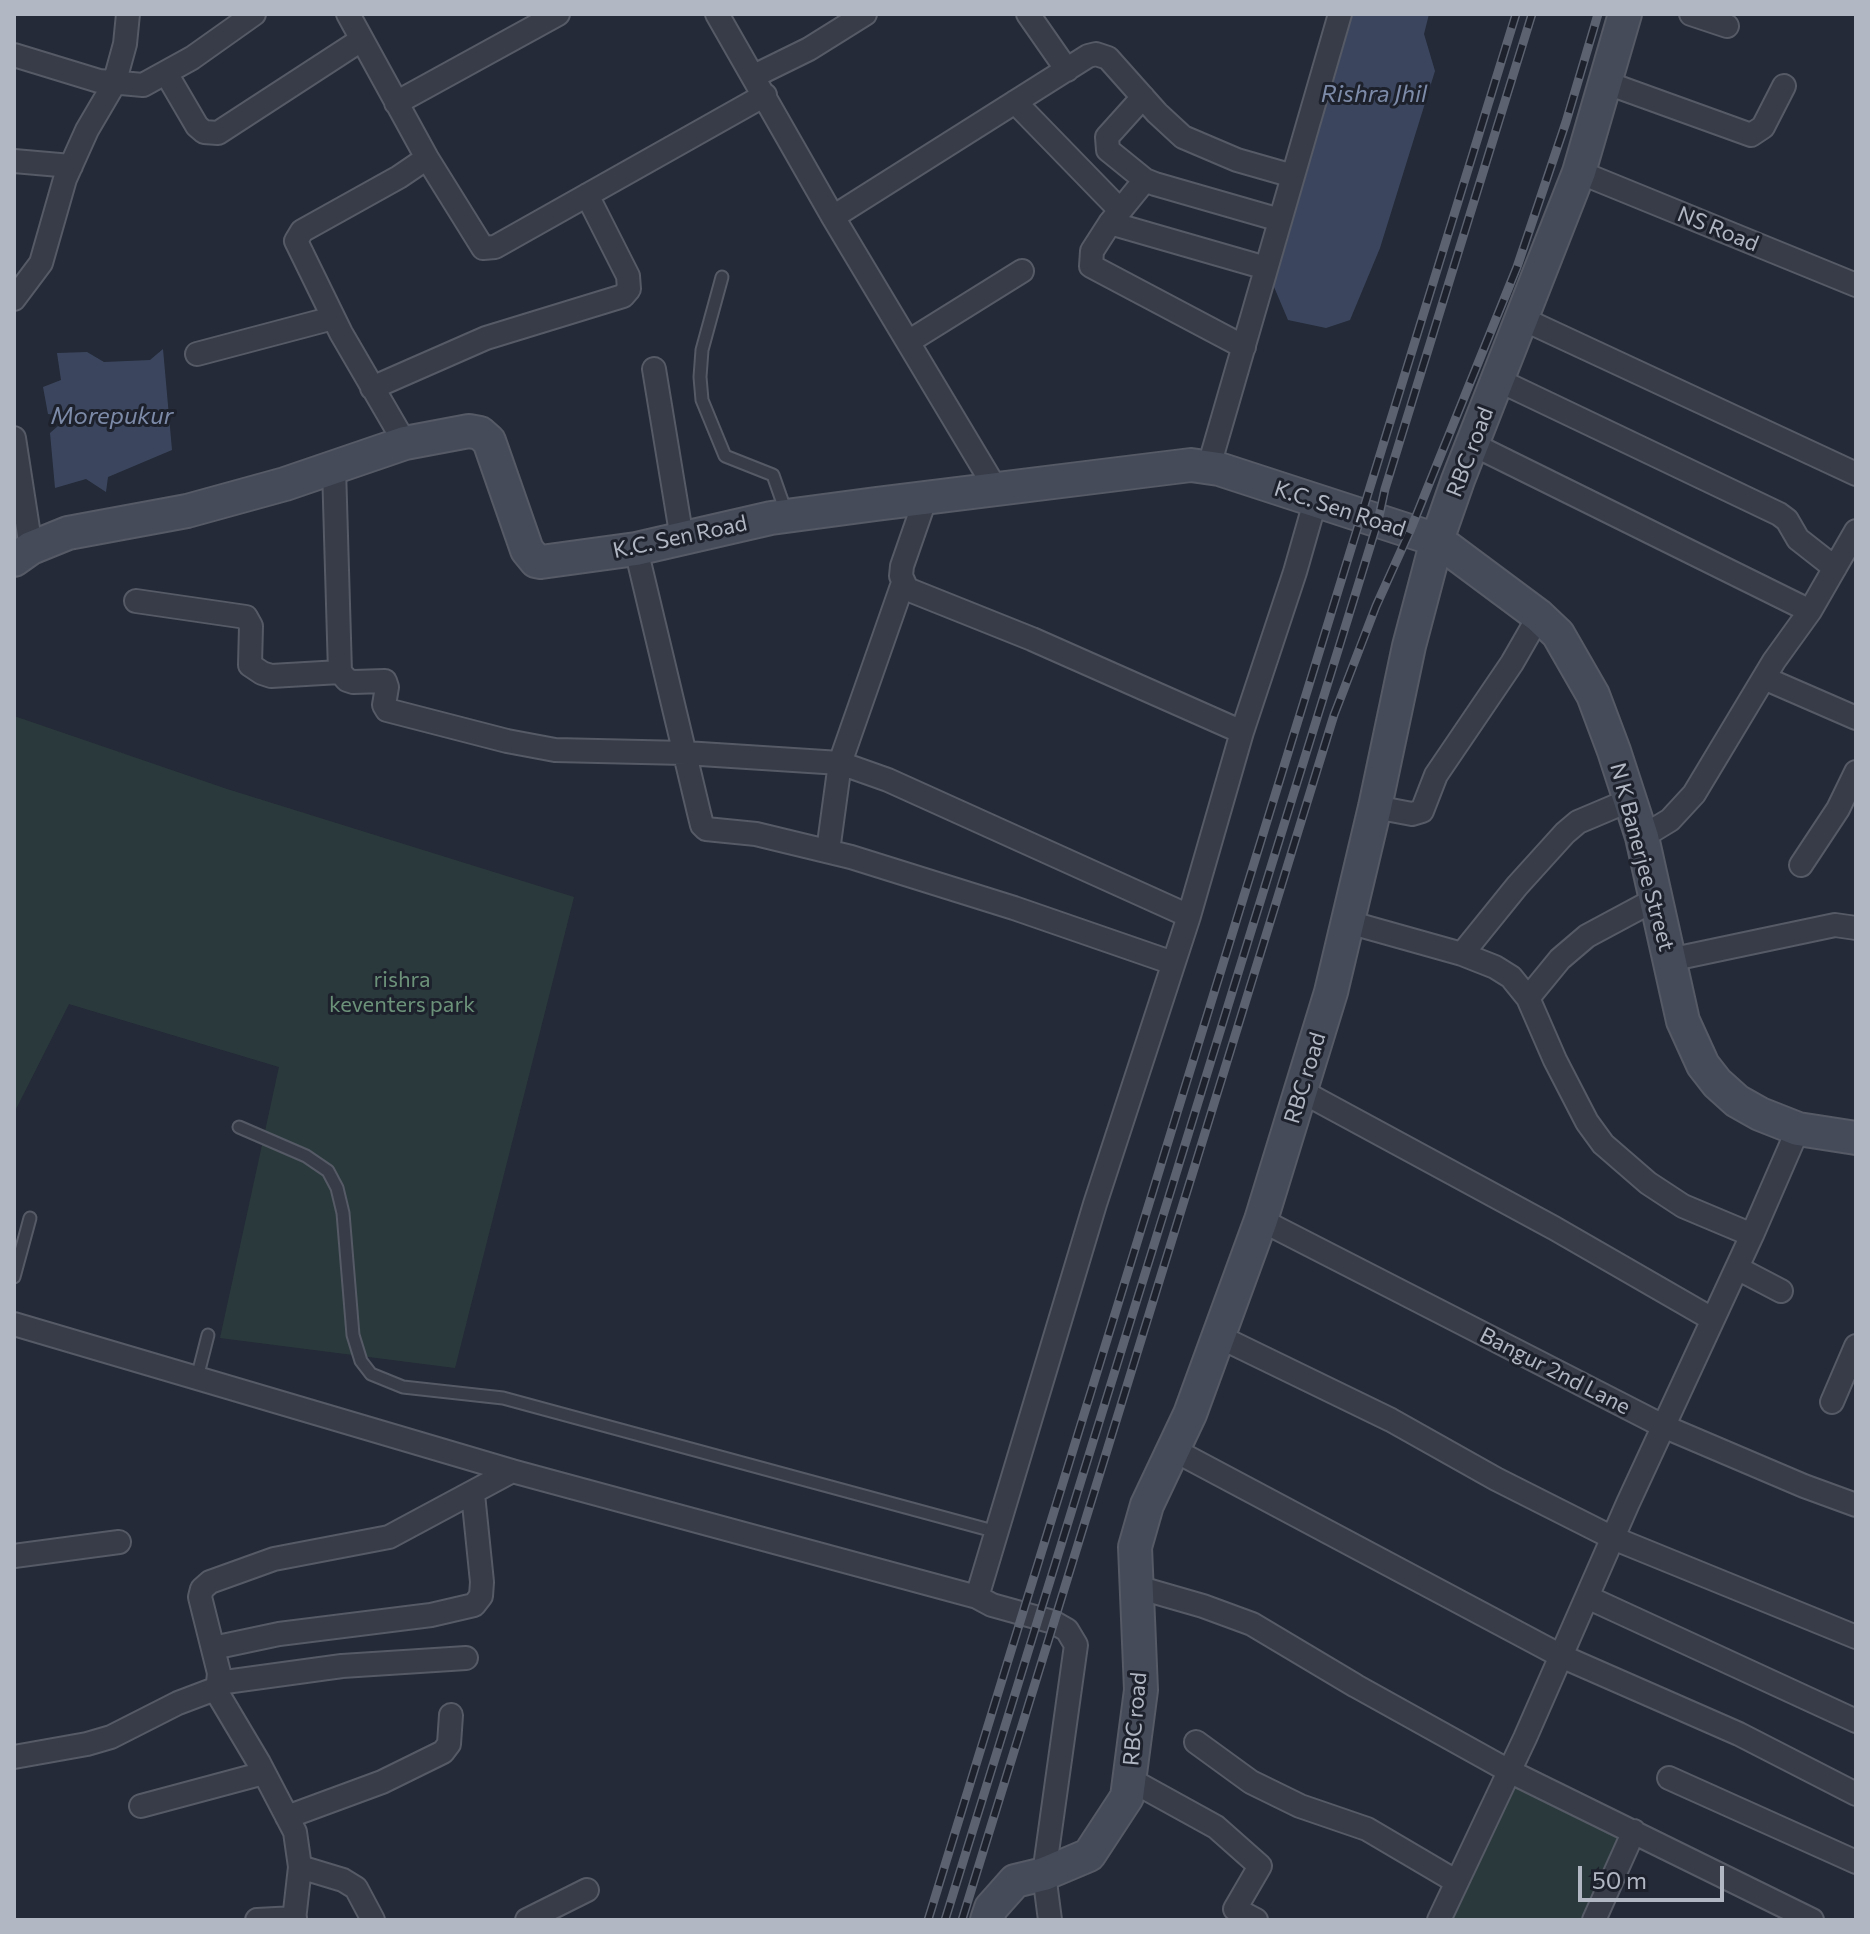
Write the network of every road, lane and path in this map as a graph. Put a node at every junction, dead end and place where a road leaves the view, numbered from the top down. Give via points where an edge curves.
1 (128, 14) edge
2 (254, 14) edge
3 (348, 14) edge
4 (558, 14) edge
5 (717, 14) edge
6 (865, 14) edge
7 (1028, 14) edge
8 (1340, 14) edge
9 (1625, 14) edge
10 (1691, 14) edge
11 (1727, 26) dead end
12 (361, 40) junction
13 (14, 55) edge
14 (1067, 70) junction
15 (166, 73) junction
16 (1607, 83) junction
17 (114, 84) junction
18 (760, 86) junction
19 (1784, 86) dead end
20 (1143, 97) junction
21 (1015, 102) junction
22 (396, 103) junction
23 (427, 158) junction
24 (14, 161) edge
25 (71, 166) junction
26 (1579, 172) junction
27 (1293, 176) junction
28 (1145, 180) junction
29 (587, 195) junction
30 (1115, 216) junction
31 (833, 217) junction
32 (1280, 220) junction
33 (1266, 268) junction
34 (1022, 271) dead end
35 (722, 277) dead end
36 (1853, 277) edge
37 (14, 299) edge
38 (333, 318) junction
39 (1523, 319) junction
40 (908, 342) junction
41 (1244, 347) junction
42 (197, 354) dead end
43 (654, 369) dead end
44 (1498, 380) junction
45 (372, 388) junction
46 (14, 438) edge
47 (405, 443) junction
48 (1472, 444) junction
49 (1209, 466) junction
50 (334, 468) junction
51 (1856, 474) edge
52 (996, 489) junction
53 (926, 497) junction
54 (1315, 502) junction
55 (787, 516) junction
56 (1856, 531) edge
57 (682, 539) junction
58 (1437, 540) junction
59 (636, 549) junction
60 (22, 554) edge
61 (1835, 568) junction
62 (903, 583) junction
63 (136, 601) dead end
64 (1810, 611) junction
65 (1539, 616) junction
66 (340, 672) junction
67 (1764, 678) junction
68 (1856, 718) edge
69 (1242, 732) junction
70 (685, 753) junction
71 (840, 763) junction
72 (1856, 772) edge
73 (1630, 800) junction
74 (1375, 807) junction
75 (1642, 837) junction
76 (828, 851) junction
77 (1801, 865) dead end
78 (1656, 899) junction
79 (1189, 916) junction
80 (1348, 922) junction
81 (1856, 928) edge
82 (1462, 954) junction
83 (1669, 960) junction
84 (1173, 963) junction
85 (1528, 998) junction
86 (1301, 1091) junction
87 (239, 1127) dead end
88 (1798, 1129) junction
89 (1856, 1138) edge
90 (30, 1218) dead end
91 (1261, 1220) junction
92 (1752, 1235) junction
93 (1737, 1268) junction
94 (14, 1277) edge
95 (1781, 1291) dead end
96 (1712, 1319) junction
97 (14, 1324) edge
98 (208, 1335) dead end
99 (1218, 1336) junction
100 (1856, 1346) edge
101 (197, 1378) junction
102 (1832, 1402) dead end
103 (1663, 1426) junction
104 (1172, 1449) junction
105 (512, 1471) junction
106 (473, 1494) junction
107 (1856, 1505) edge
108 (997, 1532) junction
109 (1613, 1538) junction
110 (119, 1542) dead end
111 (14, 1556) edge
112 (1137, 1587) junction
113 (977, 1597) junction
114 (1587, 1597) junction
115 (1856, 1637) edge
116 (213, 1648) junction
117 (1561, 1656) junction
118 (466, 1658) dead end
119 (217, 1686) junction
120 (451, 1715) dead end
121 (1856, 1721) edge
122 (1196, 1742) dead end
123 (14, 1757) edge
124 (1509, 1771) junction
125 (264, 1773) junction
126 (1669, 1778) dead end
127 (1129, 1779) junction
128 (1856, 1794) edge
129 (141, 1806) dead end
130 (287, 1817) junction
131 (1634, 1831) junction
132 (1856, 1862) edge
133 (300, 1867) junction
134 (1044, 1874) junction
135 (1457, 1882) junction
136 (587, 1890) dead end
137 (295, 1919) edge
138 (257, 1920) edge
139 (373, 1920) edge
140 (527, 1920) edge
141 (987, 1920) edge
142 (1050, 1920) edge
143 (1256, 1920) edge
144 (1439, 1920) edge
145 (1594, 1920) edge
146 (1812, 1920) edge

1 - 17 street
2 - 15 street
3 - 12 street
4 - 22 street
5 - 18 street
6 - 18 street
7 - 14 street
8 - 27 street
9 - 16 street, RBC road
10 - 11 street
12 - 15 street via 218,133 197,126
12 - 22 street
13 - 17 street
14 - 20 street via 1088,56 1102,54
14 - 21 street
15 - 17 street via 143,85
16 - 19 street via 1751,135 1763,127
16 - 26 street, RBC road
17 - 25 street
18 - 29 street
18 - 31 street
20 - 27 street via 1171,128 1205,149
20 - 28 street via 1107,137 1106,146
21 - 30 street
21 - 31 street
22 - 23 street
23 - 29 street via 483,248 495,247
23 - 38 street via 298,234 297,248
24 - 25 street
25 - 37 street via 41,263
26 - 36 street, NS Road
26 - 39 street, RBC road
27 - 32 street
28 - 30 street
28 - 32 street
29 - 45 street via 628,276 629,289 623,296 486,338
30 - 33 street
30 - 41 street via 1092,251 1091,266
31 - 40 street
32 - 33 street
33 - 41 street
34 - 40 street
35 - 55 lane via 702,350 702,400 725,456 773,475
38 - 42 street
38 - 45 street
39 - 44 street, RBC road
39 - 51 street
40 - 52 street
41 - 49 street
43 - 57 street
44 - 48 street, RBC road
44 - 61 street via 1779,514 1798,539
45 - 47 street
46 - 60 street
47 - 50 street, K.C. Sen Road
47 - 59 street, K.C. Sen Road via 469,431 484,435 527,550 536,561
48 - 58 street, RBC road
48 - 64 street
49 - 52 street, K.C. Sen Road
49 - 54 street, K.C. Sen Road
50 - 60 street, K.C. Sen Road via 187,511 68,533
50 - 66 street
52 - 53 street, K.C. Sen Road
53 - 55 street, K.C. Sen Road
53 - 62 street via 902,566
54 - 58 street, K.C. Sen Road
54 - 69 street
55 - 57 street, K.C. Sen Road
56 - 61 street
57 - 59 street, K.C. Sen Road
58 - 65 street, N K Banerjee Street
58 - 74 street, RBC road
59 - 70 street
61 - 64 street
62 - 69 street
62 - 71 street
63 - 66 street via 246,617 251,626 250,665 262,673
64 - 67 street
65 - 73 street, N K Banerjee Street via 1558,634 1587,684
65 - 74 street via 1436,775 1422,811
66 - 70 street via 347,680 385,681 384,705 390,711 527,746
67 - 68 street
67 - 75 street via 1694,794 1670,820
69 - 79 street
70 - 71 street
70 - 76 street via 706,829
71 - 76 street
71 - 79 street
72 - 77 street
73 - 75 street, N K Banerjee Street
73 - 82 street via 1565,833
74 - 80 street, RBC road
75 - 78 street, N K Banerjee Street
76 - 84 street
78 - 83 street, N K Banerjee Street
78 - 85 street via 1587,936
79 - 84 street
80 - 82 street
80 - 86 street, RBC road
81 - 83 street via 1835,925
82 - 85 street via 1511,977
83 - 88 street, N K Banerjee Street via 1683,1021 1703,1065 1737,1101
84 - 108 street
85 - 92 street via 1555,1060 1603,1144 1683,1206
86 - 91 street, RBC road
86 - 96 street
87 - 108 lane via 328,1171 343,1213 353,1335 371,1374 403,1387 503,1398
88 - 89 street, N K Banerjee Street
88 - 92 street
90 - 94 lane
91 - 99 street, RBC road
91 - 103 street, Bangur 2nd Lane
92 - 93 street
93 - 95 street
93 - 96 street
96 - 103 street
97 - 101 street
98 - 101 lane
99 - 104 street, RBC road
99 - 109 street
100 - 102 street
101 - 105 street
103 - 107 street, Bangur 2nd Lane
103 - 109 street
104 - 112 street, RBC road via 1135,1547
104 - 117 street
105 - 106 street
105 - 113 street
106 - 116 street via 389,1537 287,1555 210,1582 200,1597
106 - 116 street via 482,1582 474,1605
108 - 113 street
109 - 114 street
109 - 115 street
110 - 111 street
112 - 124 street via 1252,1624
112 - 127 street, RBC road via 1141,1690
113 - 134 street via 1053,1622 1067,1630 1076,1645
114 - 117 street
114 - 121 street
116 - 119 street
117 - 124 street
117 - 128 street via 1739,1734
118 - 119 street via 342,1666
119 - 123 street via 111,1737
119 - 125 street
120 - 130 street via 449,1744 443,1752 382,1782
122 - 135 street via 1251,1782 1367,1829
124 - 131 street
124 - 135 street
125 - 129 street
125 - 130 street
126 - 132 street
127 - 134 street, RBC road via 1127,1797 1089,1855
127 - 143 street via 1216,1827 1260,1866 1235,1909
130 - 133 street
131 - 145 street
131 - 146 street
133 - 137 street
133 - 139 street via 356,1888
134 - 141 street, RBC road via 1015,1881
134 - 142 street
135 - 144 street
136 - 140 street
137 - 138 street

